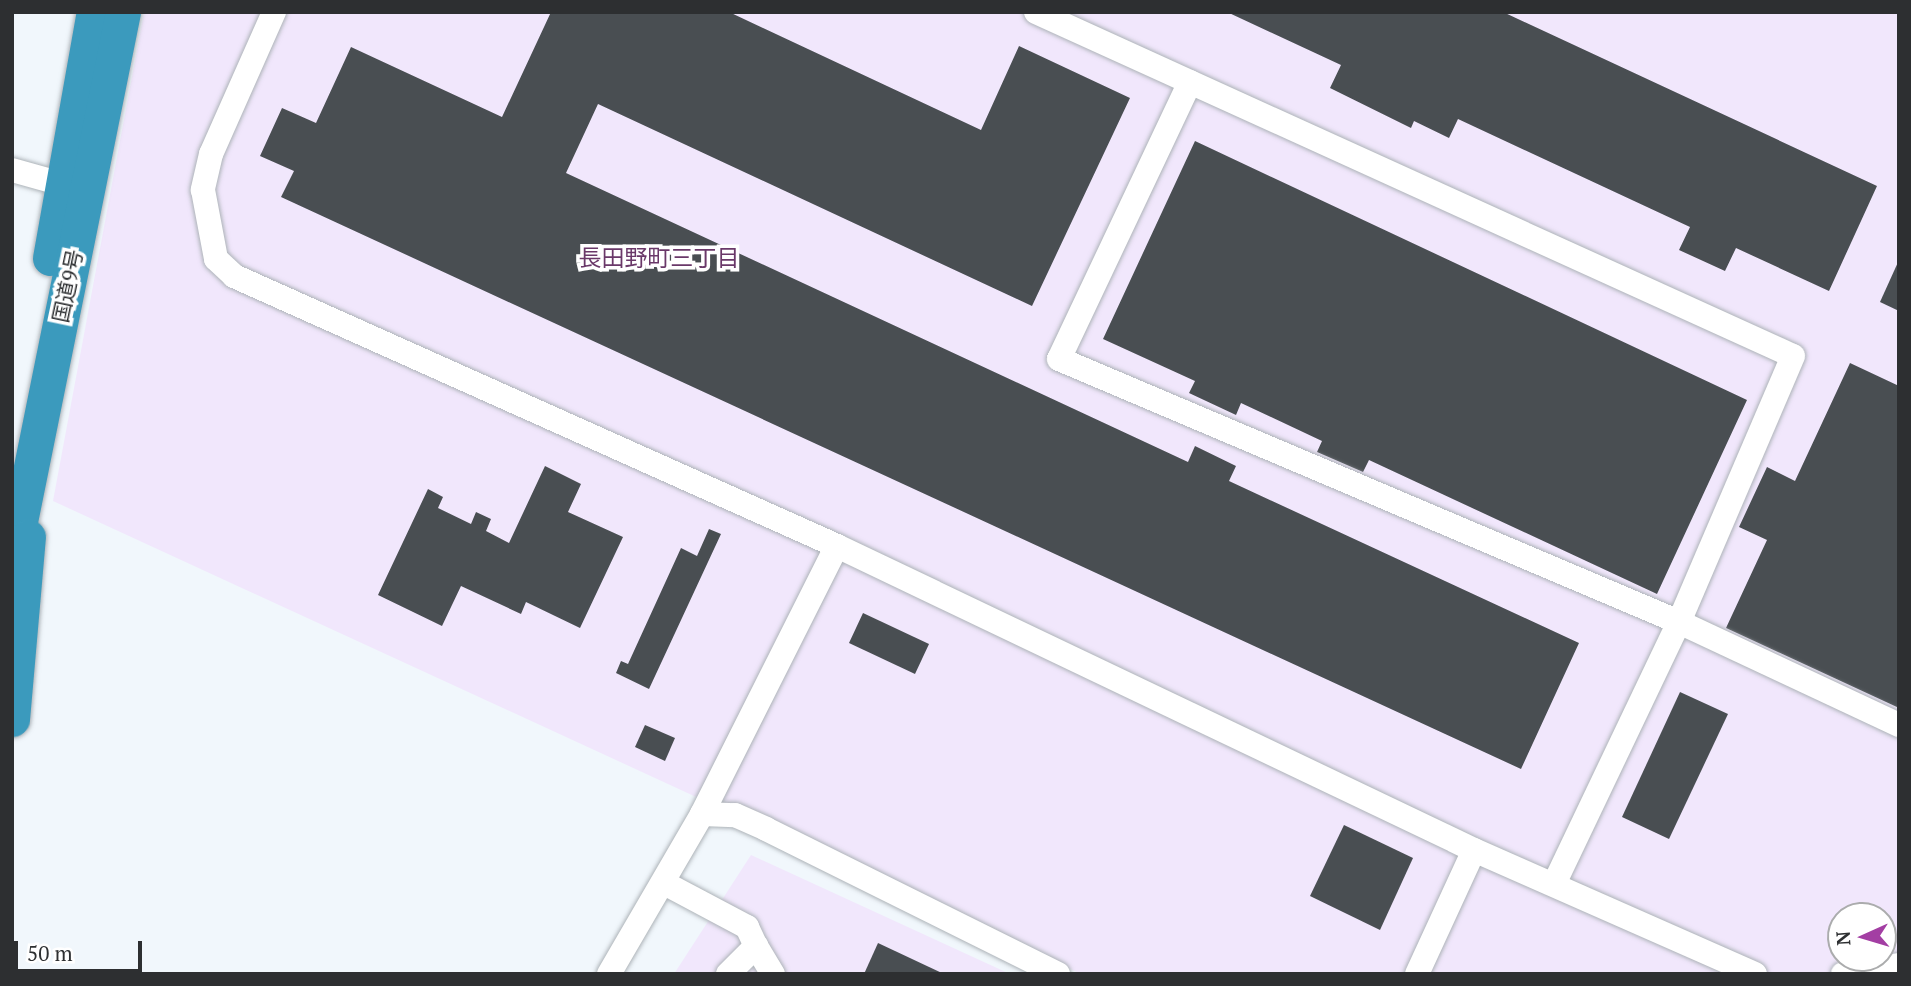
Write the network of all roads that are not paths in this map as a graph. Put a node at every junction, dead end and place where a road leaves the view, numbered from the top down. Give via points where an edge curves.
1 (94, 12) edge
2 (123, 12) edge
3 (274, 12) edge
4 (1036, 12) edge
5 (1190, 82) junction
6 (12, 170) edge
7 (62, 184) junction
8 (24, 441) edge
9 (837, 545) junction
10 (12, 561) edge
11 (1679, 622) junction
12 (12, 719) edge
13 (1899, 725) edge
14 (702, 814) junction
15 (1474, 850) junction
16 (666, 884) junction
17 (1553, 884) junction
18 (756, 946) junction
19 (1899, 965) edge
20 (609, 974) edge
21 (728, 974) edge
22 (773, 974) edge
23 (1058, 974) edge
24 (1417, 974) edge
25 (1755, 974) edge
26 (1843, 974) edge

1 - 7 highway, 国道9号
2 - 8 highway, 国道9号
3 - 9 street via 211,154 203,190 205,226 225,268
4 - 5 street
5 - 11 street via 1793,356
5 - 11 street via 1059,359
6 - 7 street
7 - 8 highway, 国道9号
8 - 10 highway, 国道9号
8 - 12 highway
9 - 14 street
9 - 15 street
11 - 13 street
11 - 17 street
14 - 16 street
14 - 23 street via 734,815 766,829
15 - 17 street
15 - 24 street
16 - 18 street via 747,927
16 - 20 street
17 - 25 street
18 - 21 street
18 - 22 street
19 - 26 street

